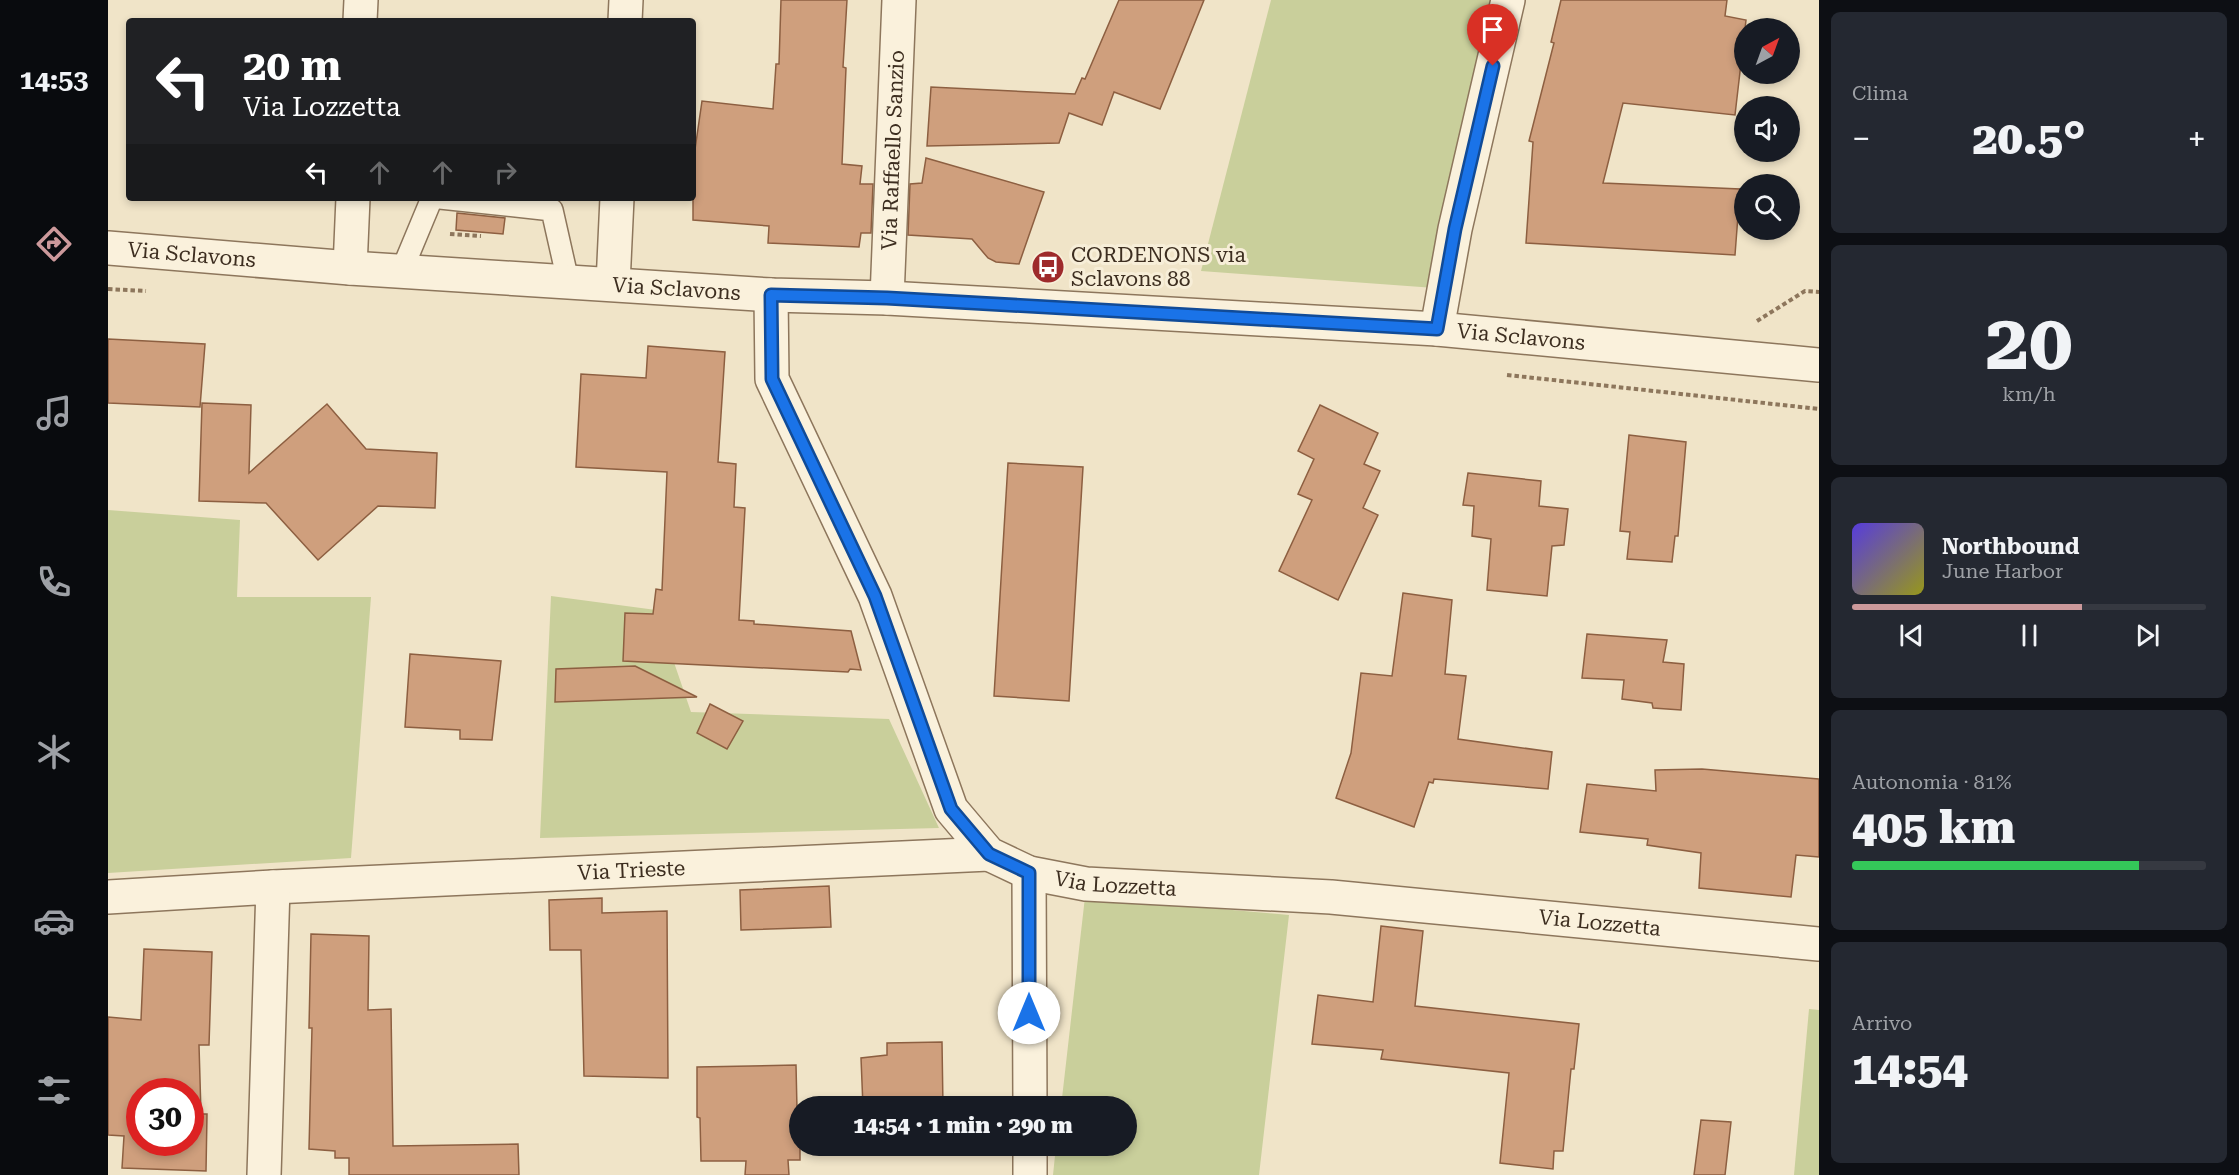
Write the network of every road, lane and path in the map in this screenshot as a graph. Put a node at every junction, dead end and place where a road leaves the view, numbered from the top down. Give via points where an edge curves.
1 (361, 0) edge
2 (626, 0) edge
3 (898, 0) edge
4 (1508, 0) edge
5 (360, 18) edge
6 (625, 18) edge
7 (353, 201) edge
8 (431, 201) edge
9 (468, 201) edge
10 (617, 201) edge
11 (108, 248) edge
12 (350, 268) junction
13 (402, 270) junction
14 (568, 280) junction
15 (614, 284) junction
16 (771, 295) junction
17 (887, 298) junction
18 (1437, 329) junction
19 (1819, 365) edge
20 (989, 854) junction
21 (1029, 873) junction
22 (273, 887) junction
23 (108, 897) edge
24 (1819, 945) edge
25 (1030, 1096) edge
26 (1030, 1156) edge
27 (264, 1175) edge
28 (1030, 1175) edge

1 - 5 street
2 - 6 street
3 - 17 street, Via Raffaello Sanzio
4 - 18 street via 1455,229
7 - 12 street
8 - 13 lane
9 - 14 lane via 552,210
10 - 15 street
11 - 12 street, Via Sclavons
12 - 13 street, Via Sclavons
13 - 14 street, Via Sclavons
14 - 15 street, Via Sclavons
15 - 16 street, Via Sclavons
16 - 17 street, Via Sclavons
16 - 20 street, Via Lozzetta via 772,379 875,596 951,809
17 - 18 street, Via Sclavons
18 - 19 street, Via Sclavons
20 - 21 street, Via Lozzetta
20 - 22 street, Via Trieste
21 - 24 street, Via Lozzetta via 1086,884 1330,897
21 - 25 street
22 - 23 street, Via Trieste
22 - 27 street
26 - 28 street

